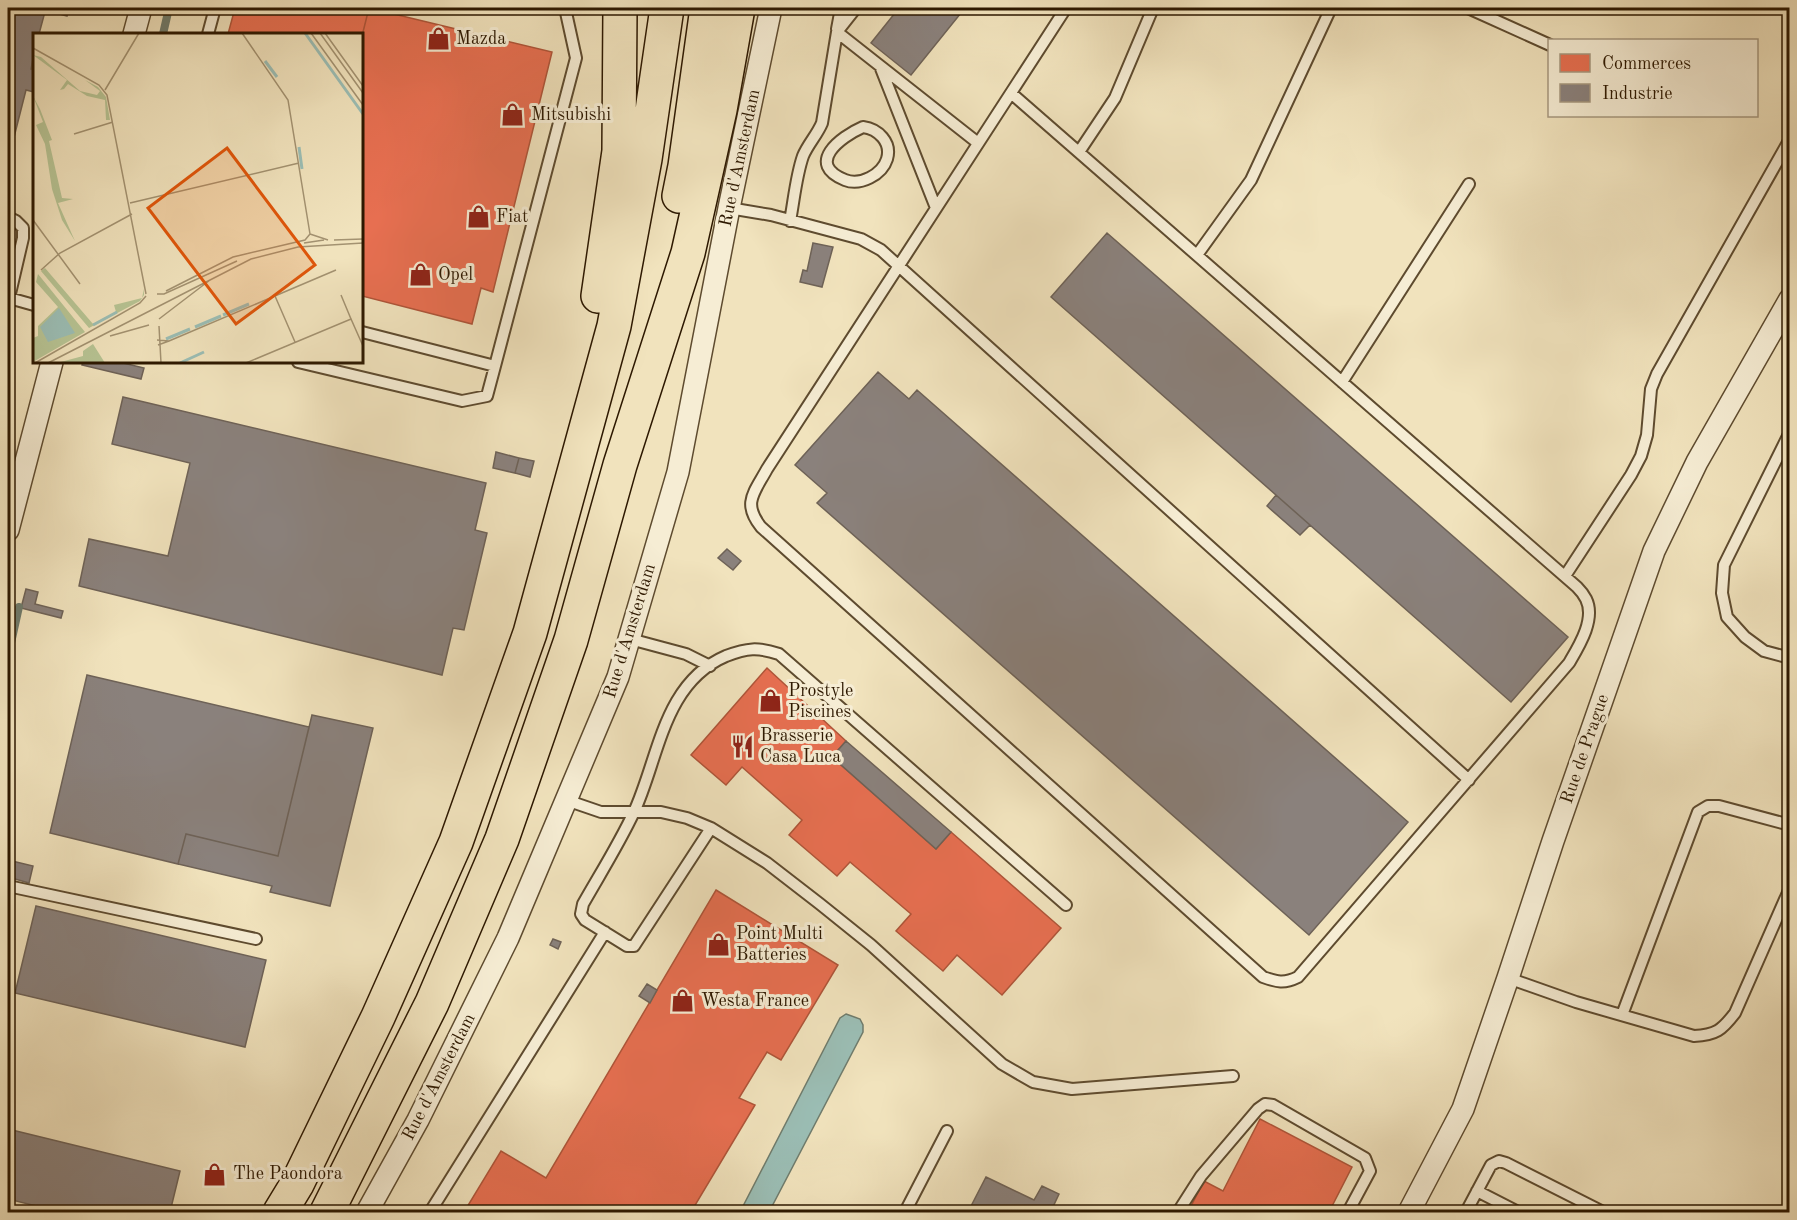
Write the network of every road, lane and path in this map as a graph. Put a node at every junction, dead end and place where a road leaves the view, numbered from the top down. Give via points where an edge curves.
1 (141, 8) edge
2 (215, 8) edge
3 (565, 8) edge
4 (620, 8) edge
5 (667, 8) edge
6 (707, 8) edge
7 (738, 8) edge
8 (771, 8) edge
9 (841, 8) edge
10 (856, 8) edge
11 (1066, 8) edge
12 (1153, 8) edge
13 (1331, 8) edge
14 (1468, 8) edge
15 (837, 32) junction
16 (134, 33) edge
17 (208, 33) edge
18 (1548, 44) edge
19 (880, 66) junction
20 (1011, 93) junction
21 (817, 135) junction
22 (1790, 139) edge
23 (978, 142) junction
24 (836, 143) junction
25 (1079, 152) junction
26 (1470, 184) dead end
27 (729, 208) junction
28 (936, 208) junction
29 (8, 217) edge
30 (790, 221) junction
31 (1197, 255) junction
32 (900, 265) junction
33 (1790, 299) edge
34 (8, 301) edge
35 (33, 305) edge
36 (363, 332) edge
37 (52, 363) edge
38 (302, 363) edge
39 (495, 366) junction
40 (1342, 382) junction
41 (1790, 432) edge
42 (620, 465) junction
43 (568, 496) junction
44 (8, 530) edge
45 (1565, 576) junction
46 (630, 639) junction
47 (1790, 658) edge
48 (710, 666) junction
49 (1469, 780) junction
50 (566, 800) junction
51 (634, 811) junction
52 (1790, 825) edge
53 (711, 828) junction
54 (8, 886) edge
55 (1790, 888) edge
56 (1066, 905) dead end
57 (605, 932) junction
58 (256, 939) dead end
59 (1509, 978) junction
60 (1622, 1015) junction
61 (1233, 1076) dead end
62 (947, 1131) dead end
63 (1477, 1191) junction
64 (280, 1212) edge
65 (327, 1212) edge
66 (368, 1212) edge
67 (430, 1212) edge
68 (905, 1212) edge
69 (1178, 1212) edge
70 (1348, 1212) edge
71 (1410, 1212) edge
72 (1466, 1212) edge
73 (1518, 1212) edge
74 (1603, 1212) edge

1 - 16 street
2 - 17 lane
3 - 39 lane via 576,58
4 - 43 highway via 619,151
5 - 43 highway via 645,159 614,326
6 - 42 highway via 685,166
7 - 42 highway via 688,253
8 - 27 street, Rue d'Amsterdam
9 - 15 lane
10 - 15 lane
11 - 20 lane
12 - 25 lane via 1115,98
13 - 31 lane via 1251,180
14 - 18 lane
15 - 19 lane
15 - 21 lane
19 - 23 lane
19 - 28 lane
20 - 23 lane
20 - 25 lane
21 - 24 lane
21 - 30 lane via 801,164
22 - 45 lane via 1657,374 1650,389 1647,435 1641,456
23 - 28 lane
24 - 24 lane via 826,161 841,179 853,183 869,179 887,159 887,146 881,134 872,128 862,127
25 - 31 lane
26 - 40 lane
27 - 30 lane
27 - 46 street, Rue d'Amsterdam via 678,471
28 - 32 lane
29 - 34 lane via 23,228
30 - 32 lane via 861,239
31 - 40 lane
32 - 49 lane
32 - 49 lane via 750,501 752,516 760,527 1263,977 1275,982 1287,983 1298,977
33 - 59 street, Rue de Prague via 1697,462 1654,551
34 - 35 lane
36 - 39 lane
37 - 44 street
38 - 39 lane via 462,401 487,396
40 - 45 lane
41 - 47 lane via 1724,565 1722,593 1727,617 1745,637 1764,651
42 - 65 highway via 571,640 501,839 432,1003
43 - 64 highway via 530,633 456,842 378,1017
45 - 49 lane via 1587,600 1589,614 1583,637 1569,663
46 - 48 lane via 686,654
46 - 50 street, Rue d'Amsterdam
48 - 51 lane via 683,691 663,728
48 - 56 lane via 741,651 763,648 779,654
50 - 51 lane via 601,812
50 - 66 street, Rue d'Amsterdam via 508,938
51 - 53 lane via 661,812
51 - 57 lane via 583,904 581,914 585,920
52 - 60 lane via 1719,806 1708,806 1698,812
53 - 57 lane via 634,946 627,946
53 - 61 lane via 767,863 872,945 1002,1064 1033,1082 1072,1089
54 - 58 lane
55 - 60 lane via 1735,1013 1724,1026 1711,1035 1694,1036
57 - 67 lane
59 - 60 lane
59 - 71 street, Rue de Prague via 1463,1108
62 - 68 lane
63 - 72 lane
63 - 73 lane
63 - 74 lane via 1491,1165 1498,1161
69 - 70 lane via 1201,1176 1265,1104 1365,1158 1370,1171

